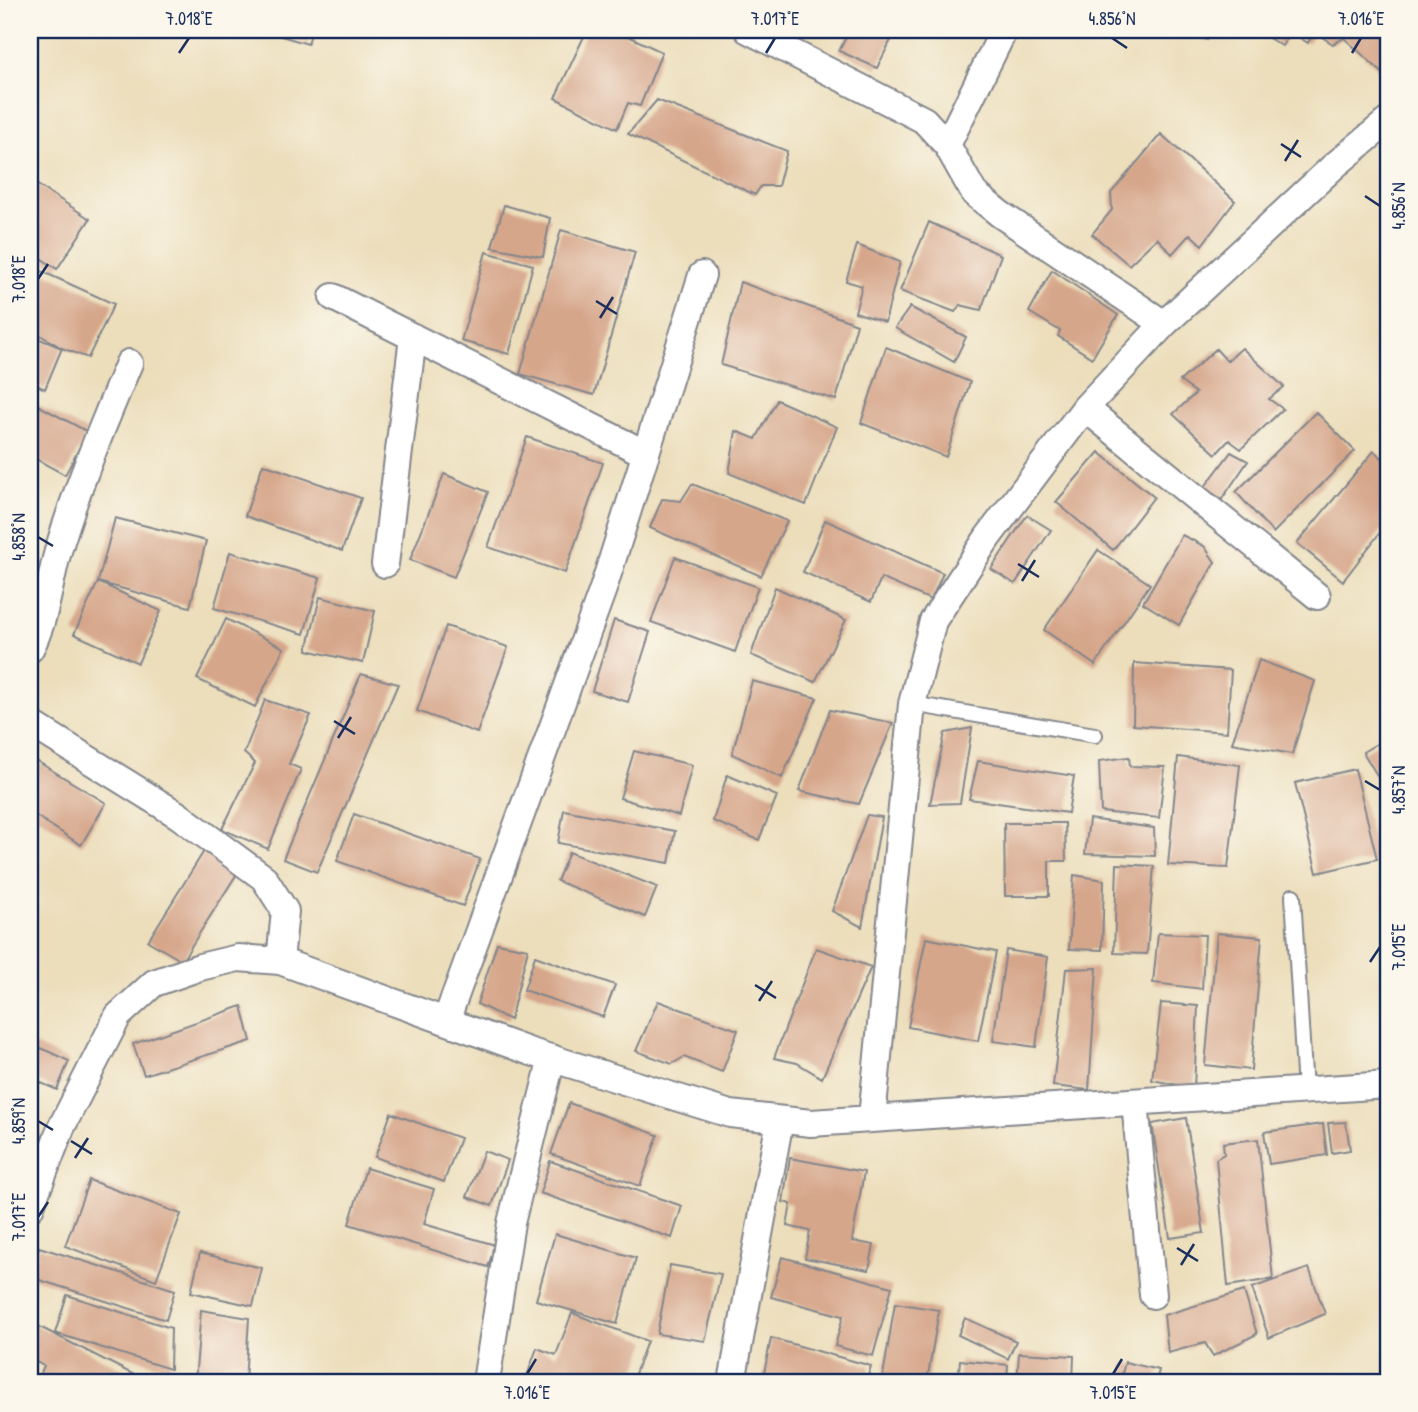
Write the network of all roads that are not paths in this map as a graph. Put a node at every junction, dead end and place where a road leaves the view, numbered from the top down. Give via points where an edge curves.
1 (748, 30) edge
2 (1004, 30) edge
3 (1388, 121) edge
4 (947, 145) junction
5 (702, 275) dead end
6 (333, 297) dead end
7 (1164, 324) junction
8 (413, 337) junction
9 (129, 363) dead end
10 (1085, 408) junction
11 (646, 454) junction
12 (385, 565) dead end
13 (1317, 596) dead end
14 (30, 649) edge
15 (912, 704) junction
16 (30, 723) edge
17 (1095, 735) dead end
18 (1293, 896) dead end
19 (280, 961) junction
20 (446, 1021) junction
21 (552, 1058) junction
22 (1388, 1084) edge
23 (1305, 1090) junction
24 (1135, 1102) junction
25 (872, 1118) junction
26 (780, 1120) junction
27 (30, 1208) edge
28 (1153, 1295) dead end
29 (486, 1382) edge
30 (732, 1382) edge

1 - 4 street via 924,120
2 - 4 street
3 - 7 street
4 - 7 street via 983,200
5 - 11 street
6 - 8 street
7 - 10 street
8 - 11 street
8 - 12 street
9 - 14 street via 94,446
10 - 13 street
10 - 15 street via 988,537 933,621
11 - 20 street via 603,589
15 - 17 lane
15 - 25 street
16 - 19 street via 178,815 264,878 285,911
18 - 23 lane
19 - 20 street
19 - 27 street via 237,958 200,967 154,983 118,1016 61,1128
20 - 21 street
21 - 26 street via 730,1114
21 - 29 street via 511,1223
22 - 23 street
23 - 24 street
24 - 25 street
24 - 28 street
25 - 26 street via 811,1123
26 - 30 street

